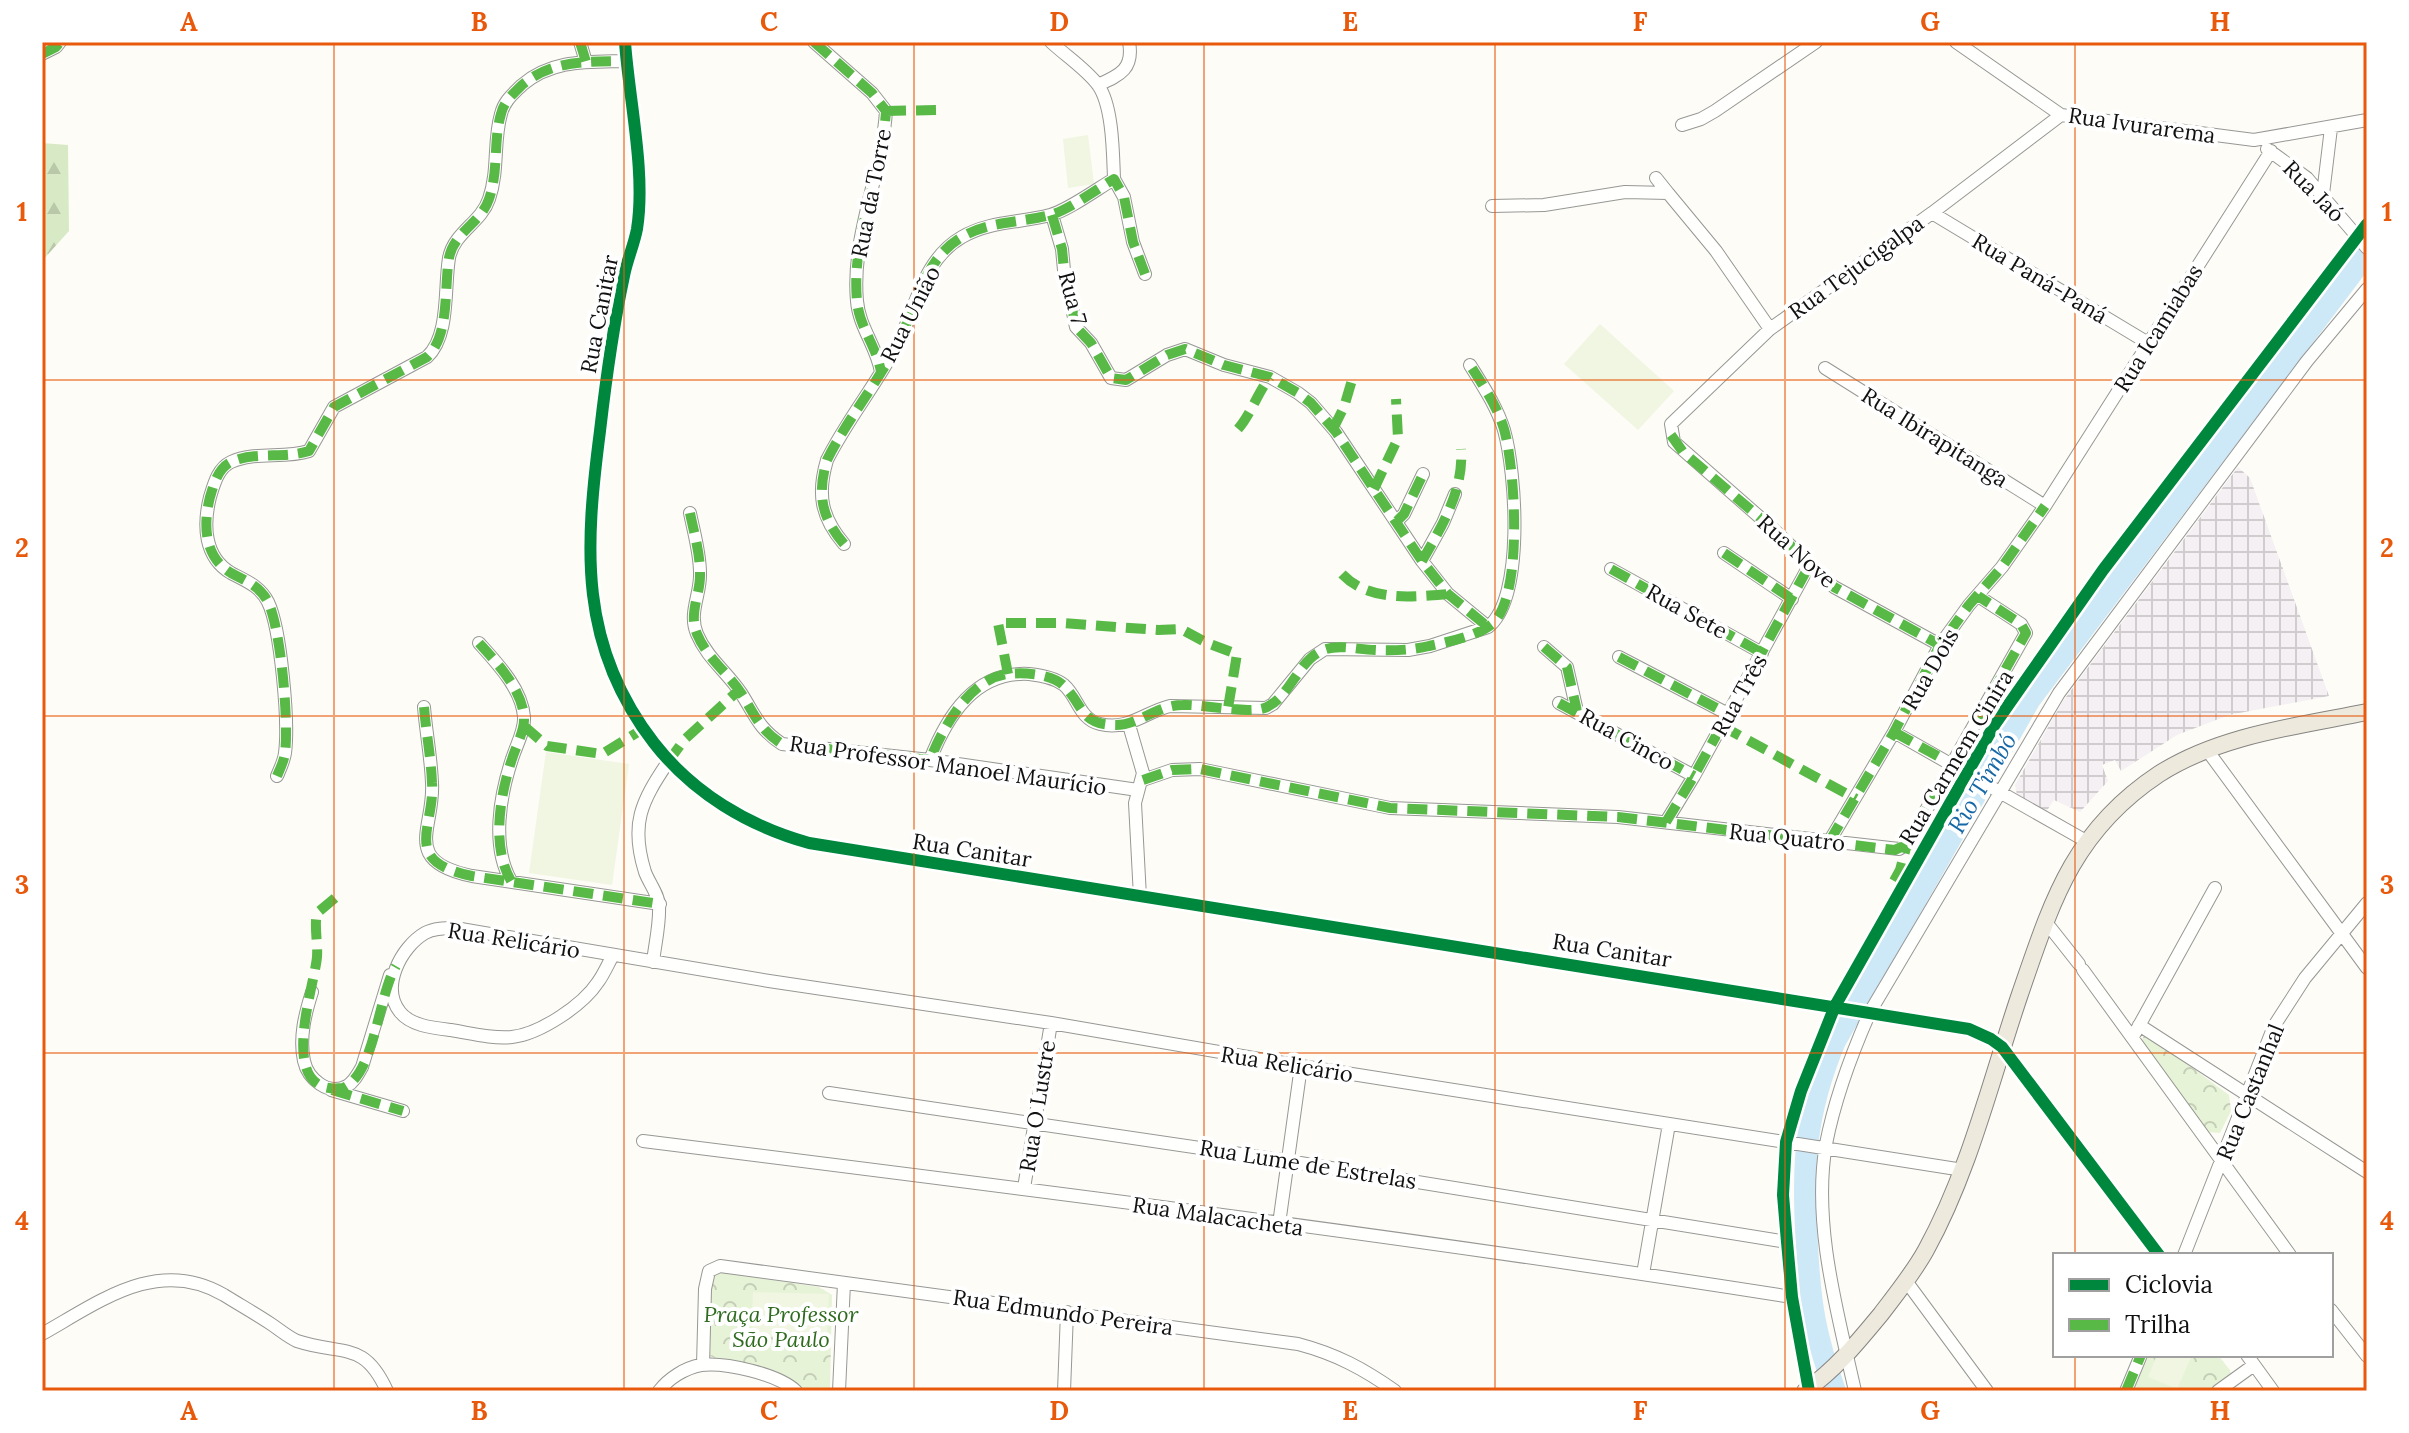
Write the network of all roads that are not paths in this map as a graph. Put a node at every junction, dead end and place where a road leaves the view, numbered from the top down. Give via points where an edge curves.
1 (60, 42) edge
2 (580, 42) edge
3 (625, 42) edge
4 (814, 42) edge
5 (1051, 42) edge
6 (1129, 42) edge
7 (1816, 42) edge
8 (1956, 42) edge
9 (42, 54) edge
10 (626, 61) junction
11 (586, 62) junction
12 (1098, 85) junction
13 (2061, 115) junction
14 (2367, 120) edge
15 (1682, 125) dead end
16 (2331, 128) junction
17 (2254, 140) junction
18 (2271, 151) junction
19 (1656, 178) dead end
20 (1114, 179) junction
21 (1668, 193) junction
22 (2323, 194) junction
23 (1492, 206) dead end
24 (1932, 213) junction
25 (1052, 215) junction
26 (2367, 224) edge
27 (2362, 242) edge
28 (1145, 274) dead end
29 (2367, 289) edge
30 (1770, 329) junction
31 (2148, 343) junction
32 (1470, 365) dead end
33 (1825, 368) dead end
34 (881, 372) junction
35 (1671, 435) joint
36 (1423, 474) dead end
37 (1455, 494) dead end
38 (2045, 506) junction
39 (690, 513) dead end
40 (1397, 521) junction
41 (844, 544) dead end
42 (1724, 553) dead end
43 (1422, 561) junction
44 (1809, 566) junction
45 (1611, 569) dead end
46 (1978, 596) junction
47 (1792, 599) junction
48 (1488, 627) junction
49 (479, 643) dead end
50 (1940, 645) junction
51 (1544, 647) dead end
52 (1762, 653) junction
53 (1619, 657) dead end
54 (1559, 703) dead end
55 (424, 707) dead end
56 (1577, 711) junction
57 (2367, 712) edge
58 (1728, 714) junction
59 (1129, 725) junction
60 (1894, 732) junction
61 (2207, 750) junction
62 (930, 760) junction
63 (668, 762) junction
64 (1953, 765) junction
65 (1970, 774) junction
66 (277, 776) dead end
67 (1694, 776) junction
68 (1140, 785) junction
69 (1996, 789) junction
70 (1666, 822) junction
71 (2086, 841) junction
72 (1829, 842) junction
73 (511, 881) junction
74 (2215, 888) dead end
75 (1140, 897) junction
76 (2367, 903) edge
77 (660, 904) junction
78 (2045, 921) junction
79 (2341, 933) junction
80 (613, 955) junction
81 (653, 962) junction
82 (396, 966) junction
83 (2367, 968) edge
84 (312, 992) dead end
85 (1839, 1007) junction
86 (1867, 1011) junction
87 (1051, 1023) junction
88 (2139, 1025) junction
89 (2132, 1039) junction
90 (2002, 1047) junction
91 (1301, 1066) junction
92 (328, 1088) junction
93 (829, 1093) dead end
94 (2245, 1095) junction
95 (403, 1111) dead end
96 (1034, 1122) junction
97 (1669, 1124) junction
98 (643, 1141) dead end
99 (1790, 1142) junction
100 (1822, 1147) junction
101 (1288, 1161) junction
102 (2222, 1163) junction
103 (1963, 1170) junction
104 (2367, 1172) edge
105 (1024, 1188) junction
106 (1653, 1219) junction
107 (1279, 1224) junction
108 (1787, 1242) junction
109 (2157, 1253) edge
110 (2185, 1253) edge
111 (2289, 1253) edge
112 (1643, 1274) junction
113 (1906, 1281) junction
114 (844, 1283) junction
115 (1792, 1297) junction
116 (1067, 1312) junction
117 (2333, 1313) edge
118 (42, 1334) edge
119 (2367, 1356) edge
120 (2140, 1357) edge
121 (1844, 1360) junction
122 (2251, 1360) edge
123 (703, 1365) junction
124 (1809, 1388) edge
125 (387, 1391) edge
126 (659, 1391) edge
127 (796, 1391) edge
128 (839, 1391) edge
129 (1064, 1391) edge
130 (1395, 1391) edge
131 (1855, 1391) edge
132 (1987, 1391) edge
133 (2126, 1391) edge
134 (2218, 1391) edge
135 (2273, 1391) edge

1 - 9 street
2 - 11 street
3 - 10 street, Rua Canitar
4 - 34 street, Rua da Torre via 886,111 856,284 859,317
5 - 12 street
6 - 12 street via 1128,67
7 - 15 street via 1715,111
8 - 13 street, Rua Ivurarema
10 - 11 street
10 - 63 street, Rua Canitar via 640,173 637,228 610,349 590,516 590,570 599,635 613,676
11 - 66 street via 564,63 533,77 504,105 488,202 458,236 449,255 436,349 334,407 309,451 243,458 228,463 215,480 208,508 211,554 260,589 276,625 286,728
12 - 20 street via 1107,106
13 - 17 street, Rua Ivurarema
13 - 24 street, Rua Tejucigalpa
14 - 16 street
16 - 17 street
16 - 22 street
17 - 18 street, Rua Jaó
18 - 22 street, Rua Jaó
18 - 31 street, Rua Icamiabas
19 - 21 street
20 - 25 street, Rua União
20 - 28 street via 1122,190
21 - 23 street
21 - 30 street
22 - 27 street, Rua Jaó
24 - 30 street, Rua Tejucigalpa
24 - 31 street, Rua Paná-Paná
25 - 34 street, Rua União via 983,228 948,247 917,294
25 - 40 street, Rua 7 via 1076,327 1111,378 1126,380 1185,349 1270,377 1311,403
26 - 27 street, Rua Carmem Cinira
27 - 65 street, Rua Carmem Cinira via 2094,583 2015,693
29 - 69 street via 2133,591
30 - 35 street, Rua Tejucigalpa via 1676,416
31 - 38 street, Rua Icamiabas
32 - 48 street via 1504,431 1512,486 1512,575 1504,605
33 - 38 street, Rua Ibirapitanga
34 - 41 street, Rua União via 824,471 821,505
35 - 44 street, Rua Nove via 1683,452
36 - 40 street
37 - 43 street
38 - 46 street, Rua Dois
39 - 62 street, Rua Professor Manoel Maurício via 701,577 695,629 767,735 802,748
40 - 43 street
42 - 47 street
43 - 48 street via 1448,594
44 - 47 street, Rua Três
44 - 50 street, Rua Nove via 1834,587
45 - 52 street, Rua Sete
46 - 50 street, Rua Dois
46 - 64 street via 2021,624 2026,633
47 - 52 street, Rua Três
48 - 59 street via 1408,650 1325,649 1261,710 1170,706
49 - 73 street via 517,691 524,717 502,799 501,851
50 - 60 street, Rua Dois
51 - 56 street via 1567,667
52 - 58 street, Rua Três
53 - 58 street
54 - 56 street, Rua Cinco
55 - 73 street via 433,785 426,844 451,870
56 - 67 street, Rua Cinco
57 - 61 main road
58 - 67 street, Rua Três
59 - 62 street via 1090,720 1063,684 1051,678 1008,674 986,683 954,712
59 - 68 street
60 - 64 street
60 - 72 street, Rua Dois
61 - 71 main road via 2142,787
61 - 79 street
62 - 68 street, Rua Professor Manoel Maurício
63 - 75 street, Rua Canitar via 721,804 781,835
63 - 77 street via 637,821 646,876
64 - 65 street
64 - 72 street, Rua Quatro via 1903,848
65 - 69 street
65 - 85 street, Rua Carmem Cinira
67 - 70 street, Rua Três
68 - 70 street, Rua Professor Manoel Maurício via 1172,770 1200,769 1390,808
68 - 75 street via 1135,803
69 - 71 street
69 - 86 street
70 - 72 street, Rua Quatro
71 - 78 main road
73 - 77 street
74 - 88 street
75 - 85 street, Rua Canitar
76 - 79 street, Rua Castanhal
77 - 81 street
78 - 89 street
78 - 90 main road
79 - 83 street
79 - 94 street, Rua Castanhal via 2287,1003
80 - 81 street, Rua Relicário
80 - 82 street, Rua Relicário via 441,928 419,938
80 - 82 street, Rua Relicário via 599,982 574,1006 528,1033 503,1038 408,1019 396,1007
81 - 87 street, Rua Relicário
82 - 92 street via 362,1067 349,1085
84 - 92 street via 303,1027 304,1062 313,1078
85 - 86 street, Rua Canitar
85 - 99 street, Rua Carmem Cinira via 1801,1091
86 - 90 street, Rua Canitar via 1969,1029
86 - 100 street
87 - 91 street, Rua Relicário
87 - 96 street, Rua O Lustre
88 - 89 street
88 - 94 street
89 - 102 street
90 - 103 main road
90 - 109 street
91 - 97 street, Rua Relicário
91 - 101 street
92 - 95 street
93 - 96 street, Rua Lume de Estrelas
94 - 102 street, Rua Castanhal
94 - 104 street
96 - 101 street, Rua Lume de Estrelas
96 - 105 street, Rua O Lustre
97 - 99 street, Rua Relicário
97 - 106 street
98 - 105 street, Rua Malacacheta
99 - 100 street, Rua Relicário
99 - 108 street, Rua Carmem Cinira via 1783,1195
100 - 103 street, Rua Relicário
100 - 121 street via 1825,1238
101 - 106 street, Rua Lume de Estrelas
101 - 107 street
102 - 110 street, Rua Castanhal
102 - 111 street
103 - 113 main road
105 - 107 street, Rua Malacacheta
106 - 108 street, Rua Lume de Estrelas
106 - 112 street
107 - 112 street, Rua Malacacheta
108 - 115 street, Rua Carmem Cinira
112 - 115 street, Rua Malacacheta
113 - 121 main road
113 - 132 street
114 - 116 street, Rua Edmundo Pereira
114 - 123 street, Rua Edmundo Pereira via 720,1266 709,1271
114 - 128 street
115 - 124 street, Rua Carmem Cinira
116 - 129 street
116 - 130 street, Rua Edmundo Pereira via 1298,1344 1338,1356
117 - 119 street
118 - 125 street via 129,1287 181,1280 219,1292 293,1339 364,1357
120 - 133 street
121 - 124 main road
121 - 131 street
122 - 134 street
122 - 135 street
123 - 126 street via 682,1372
123 - 127 street via 760,1372

